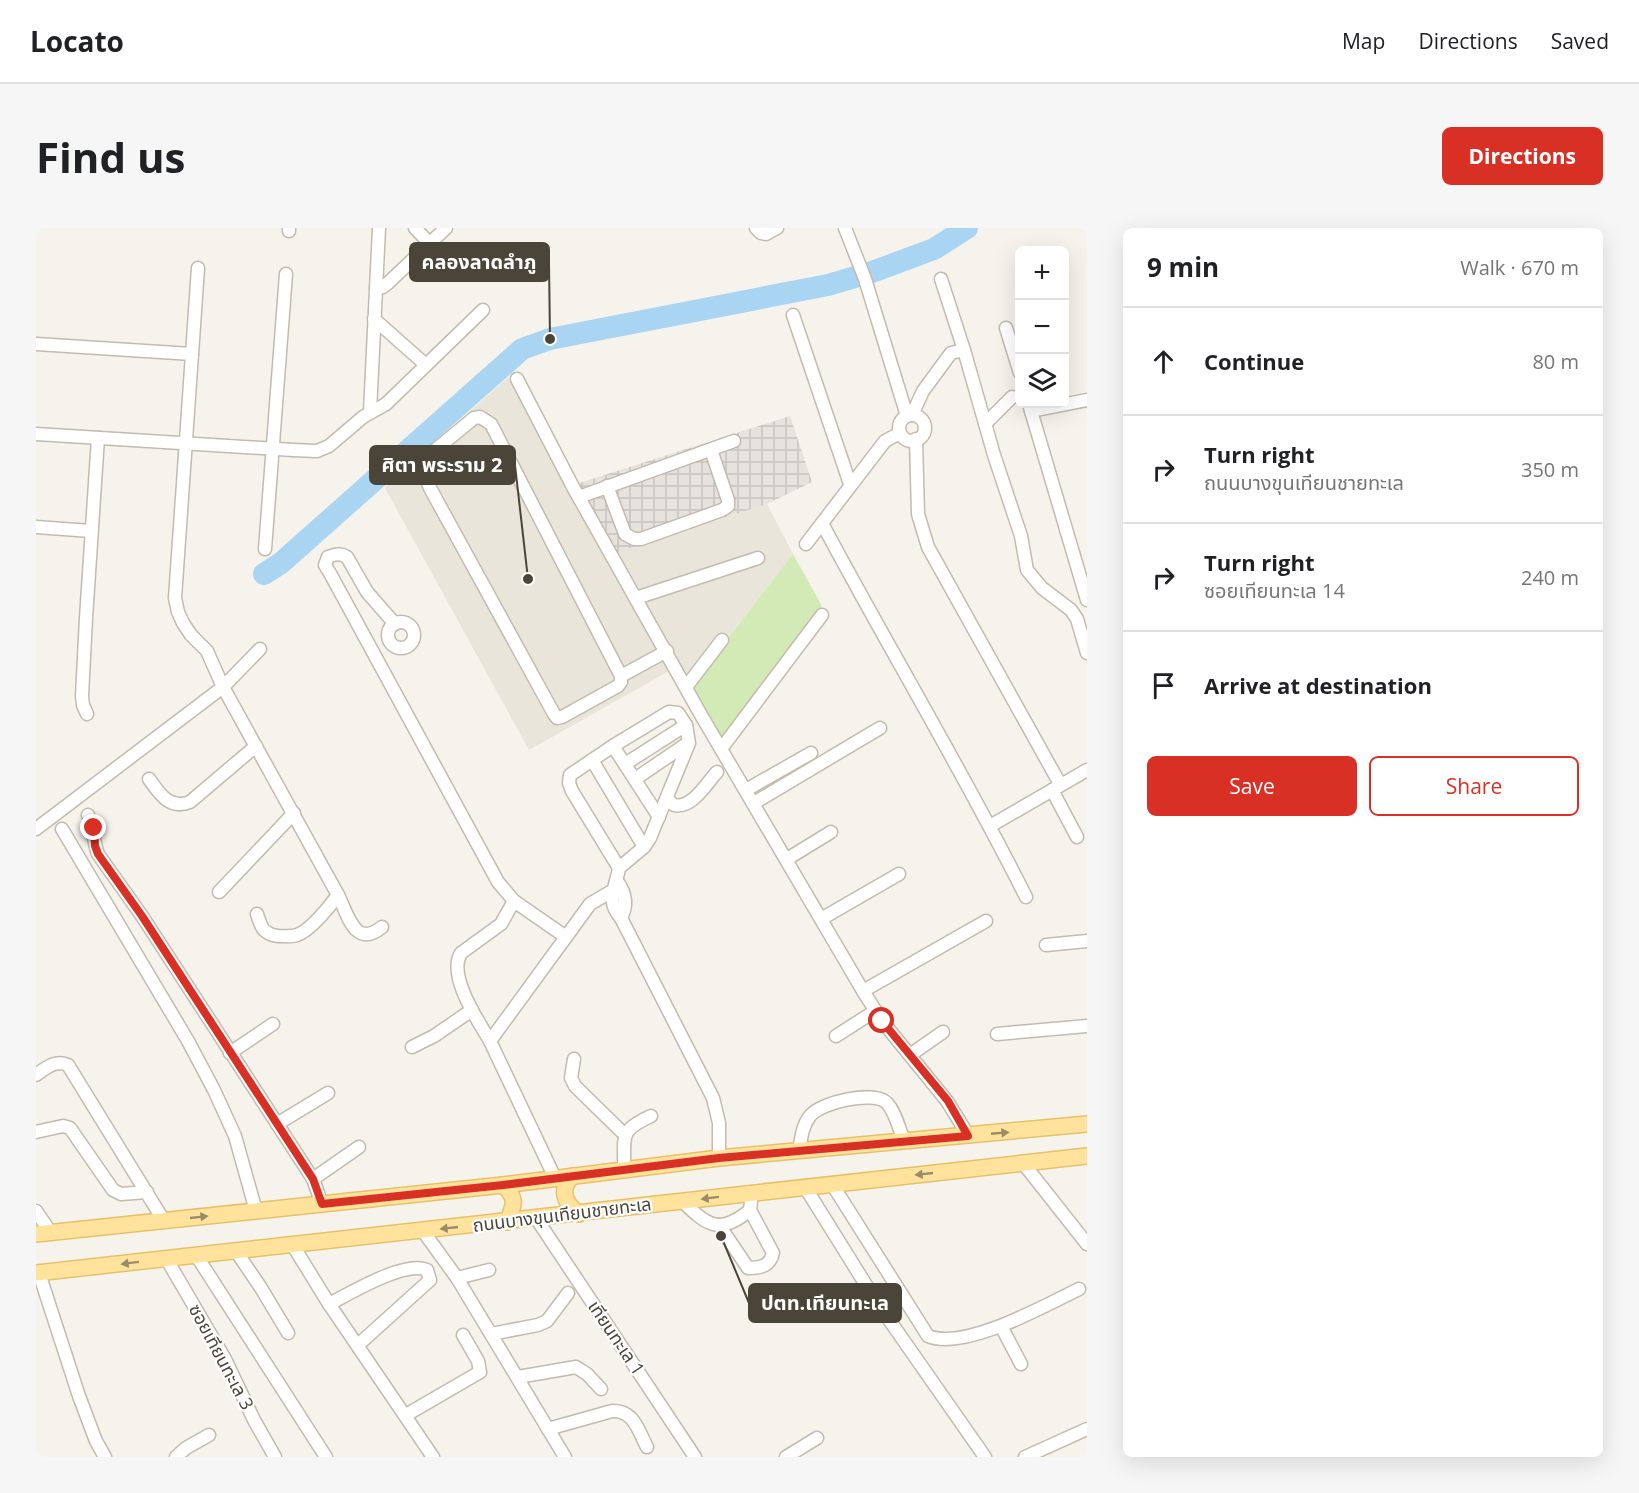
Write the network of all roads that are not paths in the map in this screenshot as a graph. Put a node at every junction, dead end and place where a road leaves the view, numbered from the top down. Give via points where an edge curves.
1 (379, 228) edge
2 (415, 228) edge
3 (446, 228) edge
4 (756, 228) edge
5 (777, 228) edge
6 (845, 228) edge
7 (430, 244) junction
8 (198, 268) dead end
9 (286, 274) dead end
10 (940, 279) dead end
11 (376, 288) junction
12 (483, 310) dead end
13 (793, 315) dead end
14 (374, 319) junction
15 (1006, 328) dead end
16 (36, 345) edge
17 (964, 350) junction
18 (192, 354) junction
19 (1015, 357) edge
20 (426, 365) junction
21 (517, 379) dead end
22 (1012, 397) dead end
23 (1087, 400) edge
24 (1069, 402) edge
25 (1030, 408) edge
26 (370, 412) junction
27 (910, 415) junction
28 (985, 424) junction
29 (900, 433) junction
30 (36, 434) edge
31 (98, 438) junction
32 (916, 439) junction
33 (734, 441) dead end
34 (186, 444) junction
35 (274, 449) junction
36 (711, 450) junction
37 (850, 484) junction
38 (607, 486) junction
39 (579, 496) junction
40 (822, 525) junction
41 (36, 527) edge
42 (91, 531) junction
43 (806, 544) dead end
44 (265, 549) dead end
45 (758, 558) dead end
46 (636, 598) junction
47 (1087, 600) edge
48 (822, 615) dead end
49 (395, 624) dead end
50 (722, 640) dead end
51 (260, 649) dead end
52 (667, 651) junction
53 (1087, 654) edge
54 (621, 676) junction
55 (223, 687) junction
56 (686, 687) junction
57 (87, 714) dead end
58 (686, 725) junction
59 (880, 728) dead end
60 (689, 743) junction
61 (256, 746) junction
62 (613, 746) junction
63 (721, 749) junction
64 (811, 753) dead end
65 (592, 760) junction
66 (665, 760) junction
67 (625, 764) junction
68 (1087, 770) edge
69 (717, 772) dead end
70 (676, 777) junction
71 (149, 779) dead end
72 (635, 779) junction
73 (1056, 787) junction
74 (746, 790) junction
75 (667, 799) junction
76 (754, 803) junction
77 (294, 813) junction
78 (88, 815) dead end
79 (659, 817) junction
80 (990, 826) junction
81 (36, 829) edge
82 (62, 829) dead end
83 (831, 832) dead end
84 (1077, 837) dead end
85 (644, 847) junction
86 (787, 859) junction
87 (898, 874) dead end
88 (616, 880) junction
89 (219, 892) dead end
90 (338, 895) junction
91 (1026, 897) dead end
92 (514, 901) junction
93 (256, 914) dead end
94 (821, 919) junction
95 (986, 921) dead end
96 (382, 927) dead end
97 (566, 938) junction
98 (1087, 941) edge
99 (1046, 945) dead end
100 (863, 992) junction
101 (472, 1010) junction
102 (875, 1011) junction
103 (273, 1024) dead end
104 (1087, 1026) edge
105 (943, 1032) dead end
106 (997, 1034) dead end
107 (836, 1036) dead end
108 (490, 1041) junction
109 (412, 1047) dead end
110 (230, 1053) junction
111 (910, 1054) junction
112 (574, 1059) dead end
113 (36, 1075) edge
114 (328, 1093) dead end
115 (651, 1116) dead end
116 (277, 1124) junction
117 (1087, 1125) edge
118 (36, 1132) edge
119 (625, 1135) junction
120 (968, 1136) junction
121 (904, 1141) junction
122 (358, 1147) dead end
123 (799, 1151) junction
124 (1087, 1156) edge
125 (719, 1158) junction
126 (1023, 1163) junction
127 (624, 1169) junction
128 (573, 1176) junction
129 (555, 1178) junction
130 (313, 1179) junction
131 (832, 1184) junction
132 (503, 1185) junction
133 (805, 1187) junction
134 (147, 1192) junction
135 (752, 1192) junction
136 (682, 1201) junction
137 (322, 1204) junction
138 (750, 1210) junction
139 (36, 1211) edge
140 (256, 1211) junction
141 (579, 1214) junction
142 (536, 1218) junction
143 (164, 1221) junction
144 (507, 1222) junction
145 (719, 1225) junction
146 (423, 1231) junction
147 (44, 1234) edge
148 (292, 1244) junction
149 (1087, 1244) edge
150 (236, 1251) junction
151 (196, 1255) junction
152 (166, 1258) junction
153 (489, 1270) dead end
154 (38, 1273) edge
155 (457, 1278) junction
156 (1079, 1289) dead end
157 (568, 1293) dead end
158 (329, 1304) junction
159 (1001, 1326) junction
160 (288, 1333) dead end
161 (491, 1334) junction
162 (463, 1335) dead end
163 (358, 1345) junction
164 (1021, 1364) dead end
165 (518, 1377) junction
166 (601, 1389) dead end
167 (406, 1414) junction
168 (548, 1429) junction
169 (1087, 1429) edge
170 (208, 1435) dead end
171 (817, 1438) dead end
172 (647, 1447) dead end
173 (105, 1457) edge
174 (176, 1457) edge
175 (275, 1457) edge
176 (326, 1457) edge
177 (433, 1457) edge
178 (565, 1457) edge
179 (695, 1457) edge
180 (786, 1457) edge
181 (985, 1457) edge
182 (1025, 1457) edge

1 - 11 street
2 - 7 street
3 - 7 street
4 - 5 street via 766,234
6 - 27 street
7 - 11 street via 388,284
8 - 18 street
9 - 35 street
10 - 17 street
11 - 14 street
12 - 20 street
13 - 37 street
14 - 20 street
14 - 26 street
15 - 19 street
16 - 18 street
17 - 27 street via 951,353
17 - 28 street
18 - 34 street
20 - 26 street via 387,404
21 - 39 street
22 - 28 street
23 - 24 street
25 - 47 street
26 - 35 street via 323,449
27 - 29 street via 900,423
27 - 32 street via 921,418 925,425 925,433
28 - 53 street via 1021,536 1027,570 1042,588 1071,610
29 - 32 street via 907,441
29 - 37 street via 885,441
30 - 31 street
31 - 34 street
31 - 42 street
32 - 73 street via 918,514 928,547
33 - 36 street
34 - 35 street
34 - 55 street via 175,598 178,612 191,635 207,651
35 - 44 street
36 - 38 street
36 - 38 street via 728,506 641,539 625,534
37 - 40 street
38 - 39 street
39 - 46 street
40 - 43 street
40 - 80 street
41 - 42 street
42 - 57 street via 82,696
45 - 46 street
46 - 52 street
48 - 63 street
49 - 92 street via 367,592 347,557 328,557 326,565 331,576 498,882
50 - 56 street
51 - 55 street
52 - 54 street
52 - 56 street
54 - 54 street via 618,686 562,717 554,714 426,478 423,460 474,418 486,419 491,424
55 - 61 street
55 - 81 street
56 - 63 street
58 - 60 street
58 - 62 street via 678,713 669,712
58 - 67 street
59 - 76 street
60 - 66 street
60 - 70 street
61 - 71 street via 183,805 162,797
61 - 77 street
62 - 65 street
62 - 67 street
63 - 74 street
64 - 74 street
65 - 85 street
65 - 88 street via 570,775 569,783
66 - 70 street
66 - 72 street
67 - 72 street
68 - 73 street
69 - 75 street via 683,806
70 - 75 street
72 - 79 street
73 - 80 street
73 - 84 street
74 - 76 street
75 - 79 street
76 - 86 street
77 - 89 street
77 - 90 street
78 - 110 street via 98,854
79 - 85 street
80 - 91 street
82 - 140 street via 214,1090 235,1136
83 - 86 street
85 - 88 street
86 - 94 street
87 - 94 street
88 - 97 street via 590,904
88 - 125 street via 615,912 712,1098 719,1123
90 - 93 street via 297,935 269,935 262,930
90 - 96 street via 356,931 369,935
92 - 97 street
92 - 101 street via 501,924 458,958 457,969
94 - 100 street
95 - 100 street
97 - 108 street
98 - 99 street
100 - 102 street
101 - 108 street
101 - 109 street
102 - 107 street
102 - 111 street
103 - 110 street
104 - 106 street
105 - 111 street
108 - 129 street
110 - 116 street
111 - 120 street via 948,1101
112 - 119 street via 571,1078 575,1086
113 - 134 street via 53,1064 68,1065
114 - 116 street
115 - 119 street via 627,1129
116 - 130 street
120 -> 117 main road, ถนนบางขุนเทียนชายทะเล
118 - 134 street via 70,1128 113,1190 121,1194
119 - 127 street
120 - 121 main road, ถนนบางขุนเทียนชายทะเล
121 - 123 main road, ถนนบางขุนเทียนชายทะเล
121 - 123 street via 886,1102 868,1097 831,1104 810,1115
122 - 130 street
123 - 125 main road, ถนนบางขุนเทียนชายทะเล
124 - 126 main road, ถนนบางขุนเทียนชายทะเล
125 - 127 main road, ถนนบางขุนเทียนชายทะเล
126 -> 131 main road, ถนนบางขุนเทียนชายทะเล
126 - 149 street
127 - 128 main road, ถนนบางขุนเทียนชายทะเล
128 - 129 main road, ถนนบางขุนเทียนชายทะเล
128 - 141 main road via 564,1190 569,1207
129 - 132 main road, ถนนบางขุนเทียนชายทะเล
130 - 137 street
131 - 133 main road, ถนนบางขุนเทียนชายทะเล
131 - 159 street via 928,1336 952,1339
132 - 137 main road, ถนนบางขุนเทียนชายทะเล
132 - 144 main road via 514,1199
133 - 135 main road, ถนนบางขุนเทียนชายทะเล
133 - 181 street via 876,1301
134 - 143 street
135 -> 136 main road, ถนนบางขุนเทียนชายทะเล
135 - 138 street
136 - 141 main road, ถนนบางขุนเทียนชายทะเล
136 - 145 street via 705,1223
137 - 140 main road, ถนนบางขุนเทียนชายทะเล
138 - 145 street via 741,1218
138 - 145 street via 773,1253 767,1264 748,1268
139 - 147 street
143 -> 140 main road, ถนนบางขุนเทียนชายทะเล
141 - 142 main road, ถนนบางขุนเทียนชายทะเล
142 - 144 main road, ถนนบางขุนเทียนชายทะเล
142 - 179 street, เทียนทะเล 1
143 - 147 main road, ถนนบางขุนเทียนชายทะเล
144 -> 146 main road, ถนนบางขุนเทียนชายทะเล
146 - 148 main road, ถนนบางขุนเทียนชายทะเล
146 - 155 street
148 - 150 main road, ถนนบางขุนเทียนชายทะเล
148 - 158 street
150 - 151 main road, ถนนบางขุนเทียนชายทะเล
150 - 160 street
151 - 152 main road, ถนนบางขุนเทียนชายทะเล
151 - 176 street
152 -> 154 main road, ถนนบางขุนเทียนชายทะเล
152 - 175 street, ซอยเทียนทะเล 3 via 225,1359
153 - 155 street
154 - 173 street via 79,1396
155 - 161 street
156 - 159 street
157 - 161 street via 547,1321
158 - 163 street
158 - 163 street via 396,1271 412,1267 426,1270 430,1281
159 - 164 street
161 - 165 street
162 - 167 street via 480,1372
163 - 167 street
165 - 166 street via 576,1367
165 - 168 street
167 - 177 street
168 - 172 street via 622,1411 632,1418
168 - 178 street
169 - 182 street
170 - 174 street
171 - 180 street

